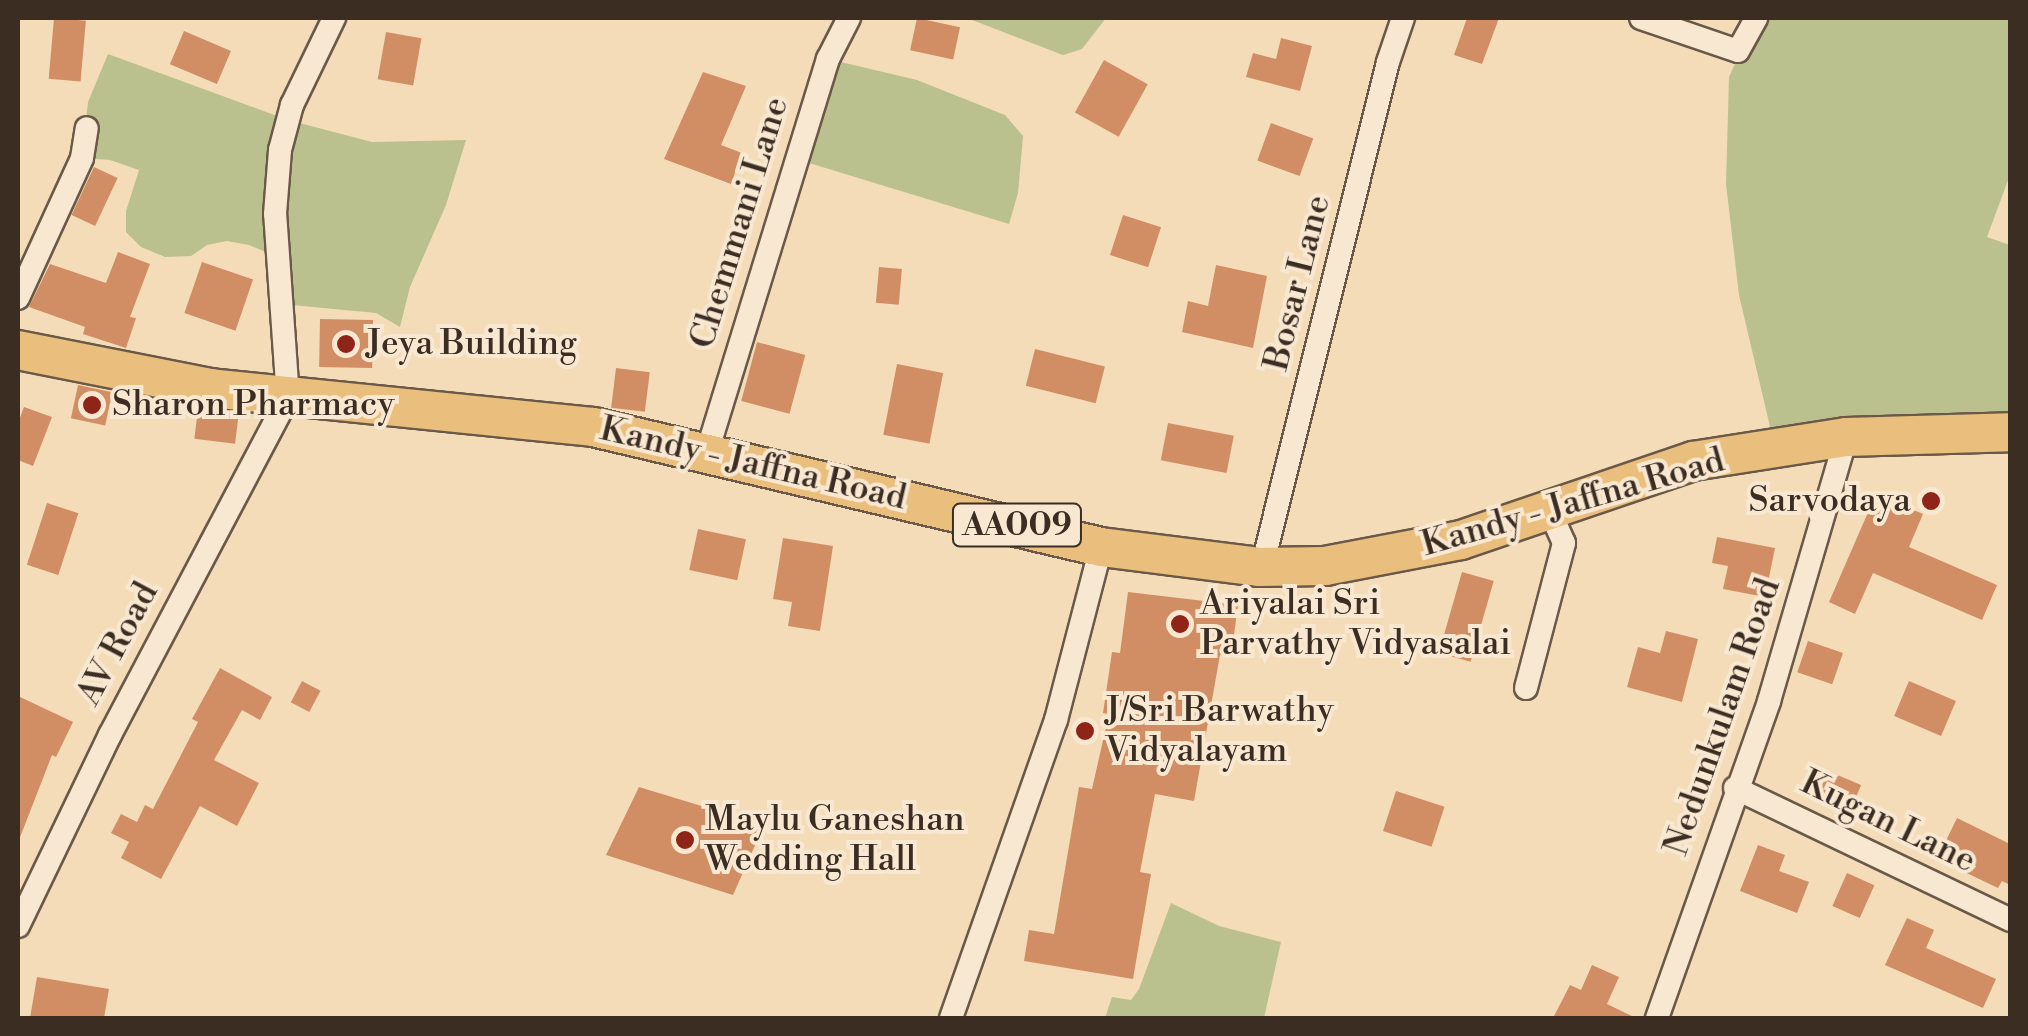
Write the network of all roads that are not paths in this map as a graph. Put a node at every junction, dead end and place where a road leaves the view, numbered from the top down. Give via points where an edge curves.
1 (334, 18) edge
2 (849, 18) edge
3 (1403, 18) edge
4 (1641, 18) edge
5 (1756, 18) edge
6 (88, 128) dead end
7 (18, 298) edge
8 (18, 350) edge
9 (288, 398) junction
10 (2010, 432) edge
11 (1846, 436) junction
12 (707, 452) junction
13 (1550, 512) junction
14 (1102, 548) junction
15 (1262, 567) junction
16 (1526, 688) dead end
17 (1735, 788) junction
18 (2010, 920) edge
19 (18, 926) edge
20 (951, 1018) edge
21 (1656, 1018) edge

1 - 9 street via 292,105 280,150 275,214
2 - 12 street, Chemmani Lane via 828,59
3 - 15 street, Bosar Lane
4 - 5 street via 1738,50
6 - 7 street via 82,158
8 - 9 highway, Kandy - Jaffna Road / AA009
9 - 12 highway, Kandy - Jaffna Road / AA009 via 593,427
9 - 19 street, AV Road via 110,735
10 - 11 highway, Kandy - Jaffna Road / AA009
11 - 13 highway, Kandy - Jaffna Road / AA009 via 1693,461
11 - 17 street, Nedunkulam Road via 1811,569
12 - 14 highway, Kandy - Jaffna Road / AA009
13 - 15 highway, Kandy - Jaffna Road / AA009 via 1377,558
13 - 16 street via 1564,542
14 - 15 highway, Kandy - Jaffna Road / AA009
14 - 20 street via 1056,720
17 - 18 street, Kugan Lane
17 - 21 street, Nedunkulam Road

